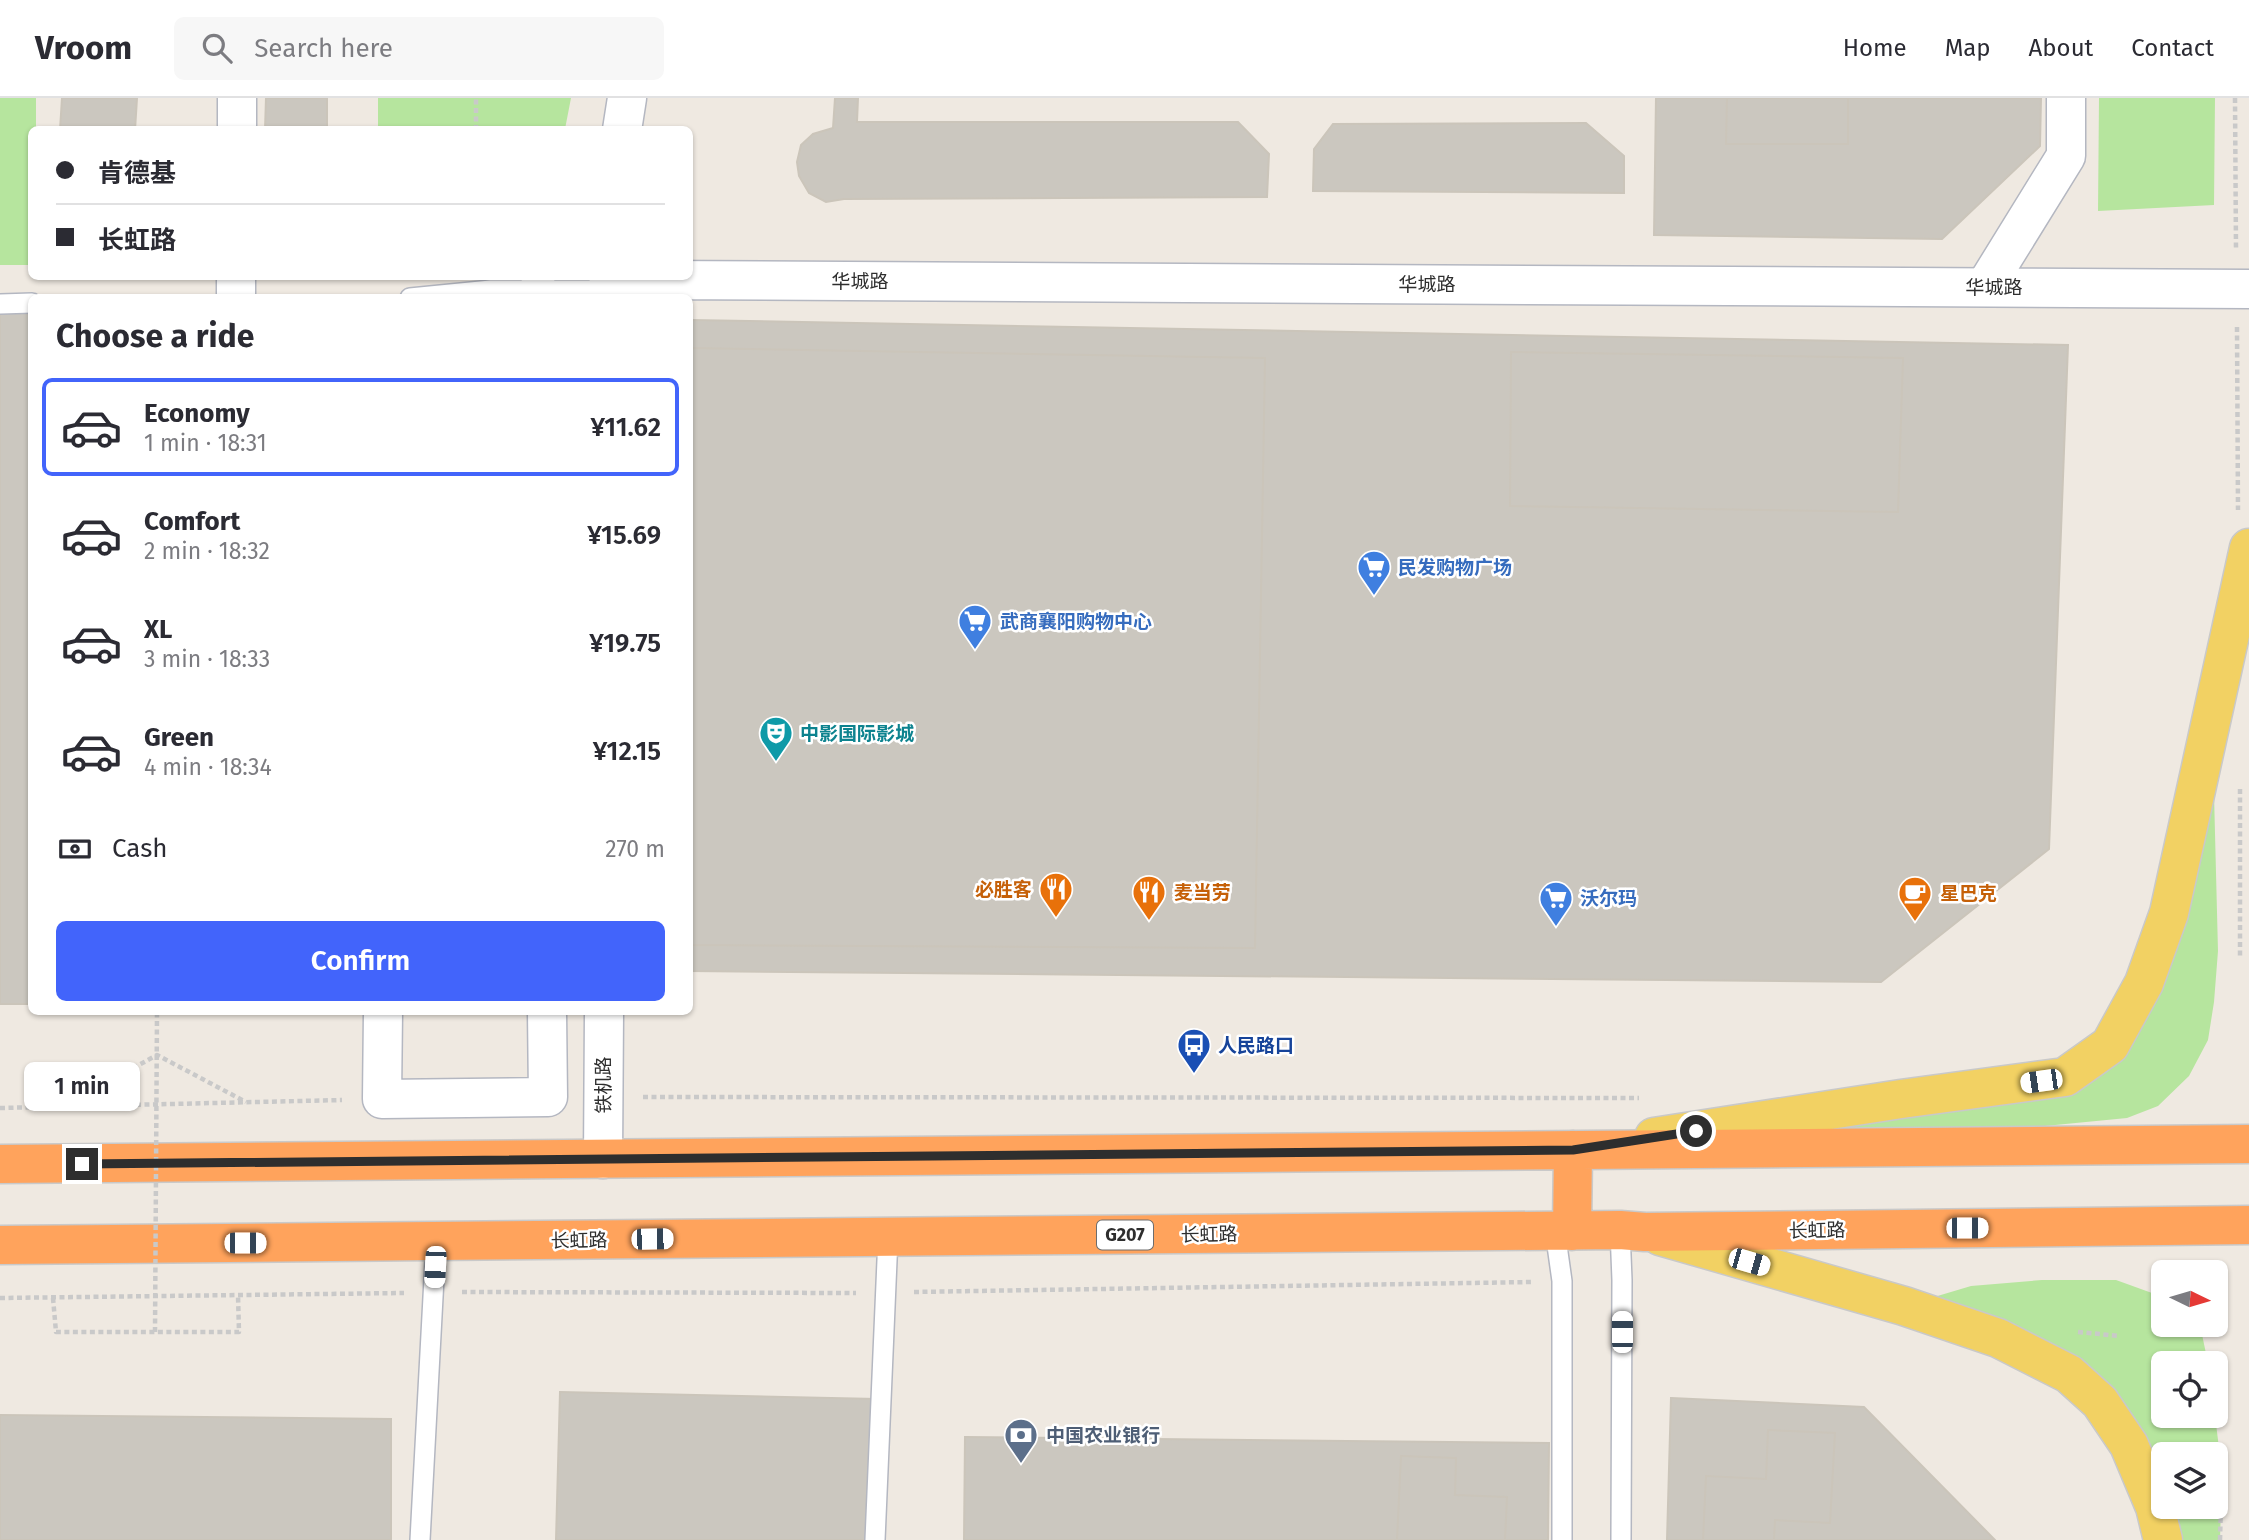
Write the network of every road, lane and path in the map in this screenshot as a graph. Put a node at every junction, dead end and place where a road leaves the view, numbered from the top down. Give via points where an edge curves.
1 (237, 98) edge
2 (476, 98) edge
3 (627, 98) edge
4 (2066, 98) edge
5 (237, 126) edge
6 (476, 126) edge
7 (623, 126) edge
8 (1986, 287) junction
9 (605, 288) edge
10 (2249, 289) edge
11 (450, 294) edge
12 (538, 294) edge
13 (28, 303) edge
14 (0, 304) edge
15 (2249, 548) edge
16 (157, 1015) edge
17 (383, 1015) edge
18 (547, 1015) edge
19 (604, 1015) edge
20 (157, 1055) junction
21 (603, 1097) junction
22 (1650, 1098) dead end
23 (382, 1100) junction
24 (247, 1103) junction
25 (64, 1107) junction
26 (0, 1108) edge
27 (2249, 1144) edge
28 (1577, 1150) junction
29 (603, 1159) junction
30 (0, 1164) edge
31 (2249, 1225) edge
32 (1564, 1231) junction
33 (1632, 1231) junction
34 (888, 1237) junction
35 (436, 1241) junction
36 (0, 1245) edge
37 (1562, 1281) junction
38 (433, 1292) junction
39 (886, 1293) junction
40 (238, 1295) junction
41 (53, 1297) junction
42 (0, 1298) edge
43 (155, 1332) junction
44 (2069, 1332) dead end
45 (2119, 1336) dead end
46 (2221, 1519) edge
47 (420, 1540) edge
48 (875, 1540) edge
49 (1562, 1540) edge
50 (1621, 1540) edge
51 (2163, 1540) edge
52 (2220, 1540) edge

1 - 5 street
2 - 6 path
3 - 7 street
4 - 8 street via 2066,156
8 - 9 street, 华城路 via 1324,297 658,280
8 - 10 street, 华城路
9 - 12 lane
11 - 12 lane via 491,290
13 - 14 lane
15 - 28 main road via 2169,913 2144,983 2110,1045 2065,1077
16 - 20 path, bridge
17 - 23 street
18 - 23 street via 548,1097
19 - 21 street, 铁机路
20 - 24 path
20 - 25 path
20 - 43 path, bridge
21 - 22 path
21 - 29 street, 铁机路
23 - 24 path
24 - 25 path
25 - 26 path
27 - 28 highway
28 - 29 highway
28 - 32 highway
29 - 30 highway
31 - 33 highway, 长虹路 / G207
32 - 33 highway, 长虹路 / G207
32 - 34 highway, 长虹路 / G207
32 - 37 lane
33 - 50 lane via 1622,1280
33 - 51 main road via 1928,1314 1998,1338 2069,1374 2099,1402 2129,1445 2155,1507
34 - 35 highway, 长虹路 / G207
34 - 39 lane
35 - 36 highway, 长虹路 / G207
35 - 38 lane
37 - 39 path
37 - 49 lane
38 - 39 path
38 - 40 path
38 - 47 lane
39 - 48 lane
40 - 41 path
40 - 43 path via 239,1332
41 - 42 path
41 - 43 path via 56,1332
44 - 45 path
46 - 52 path

